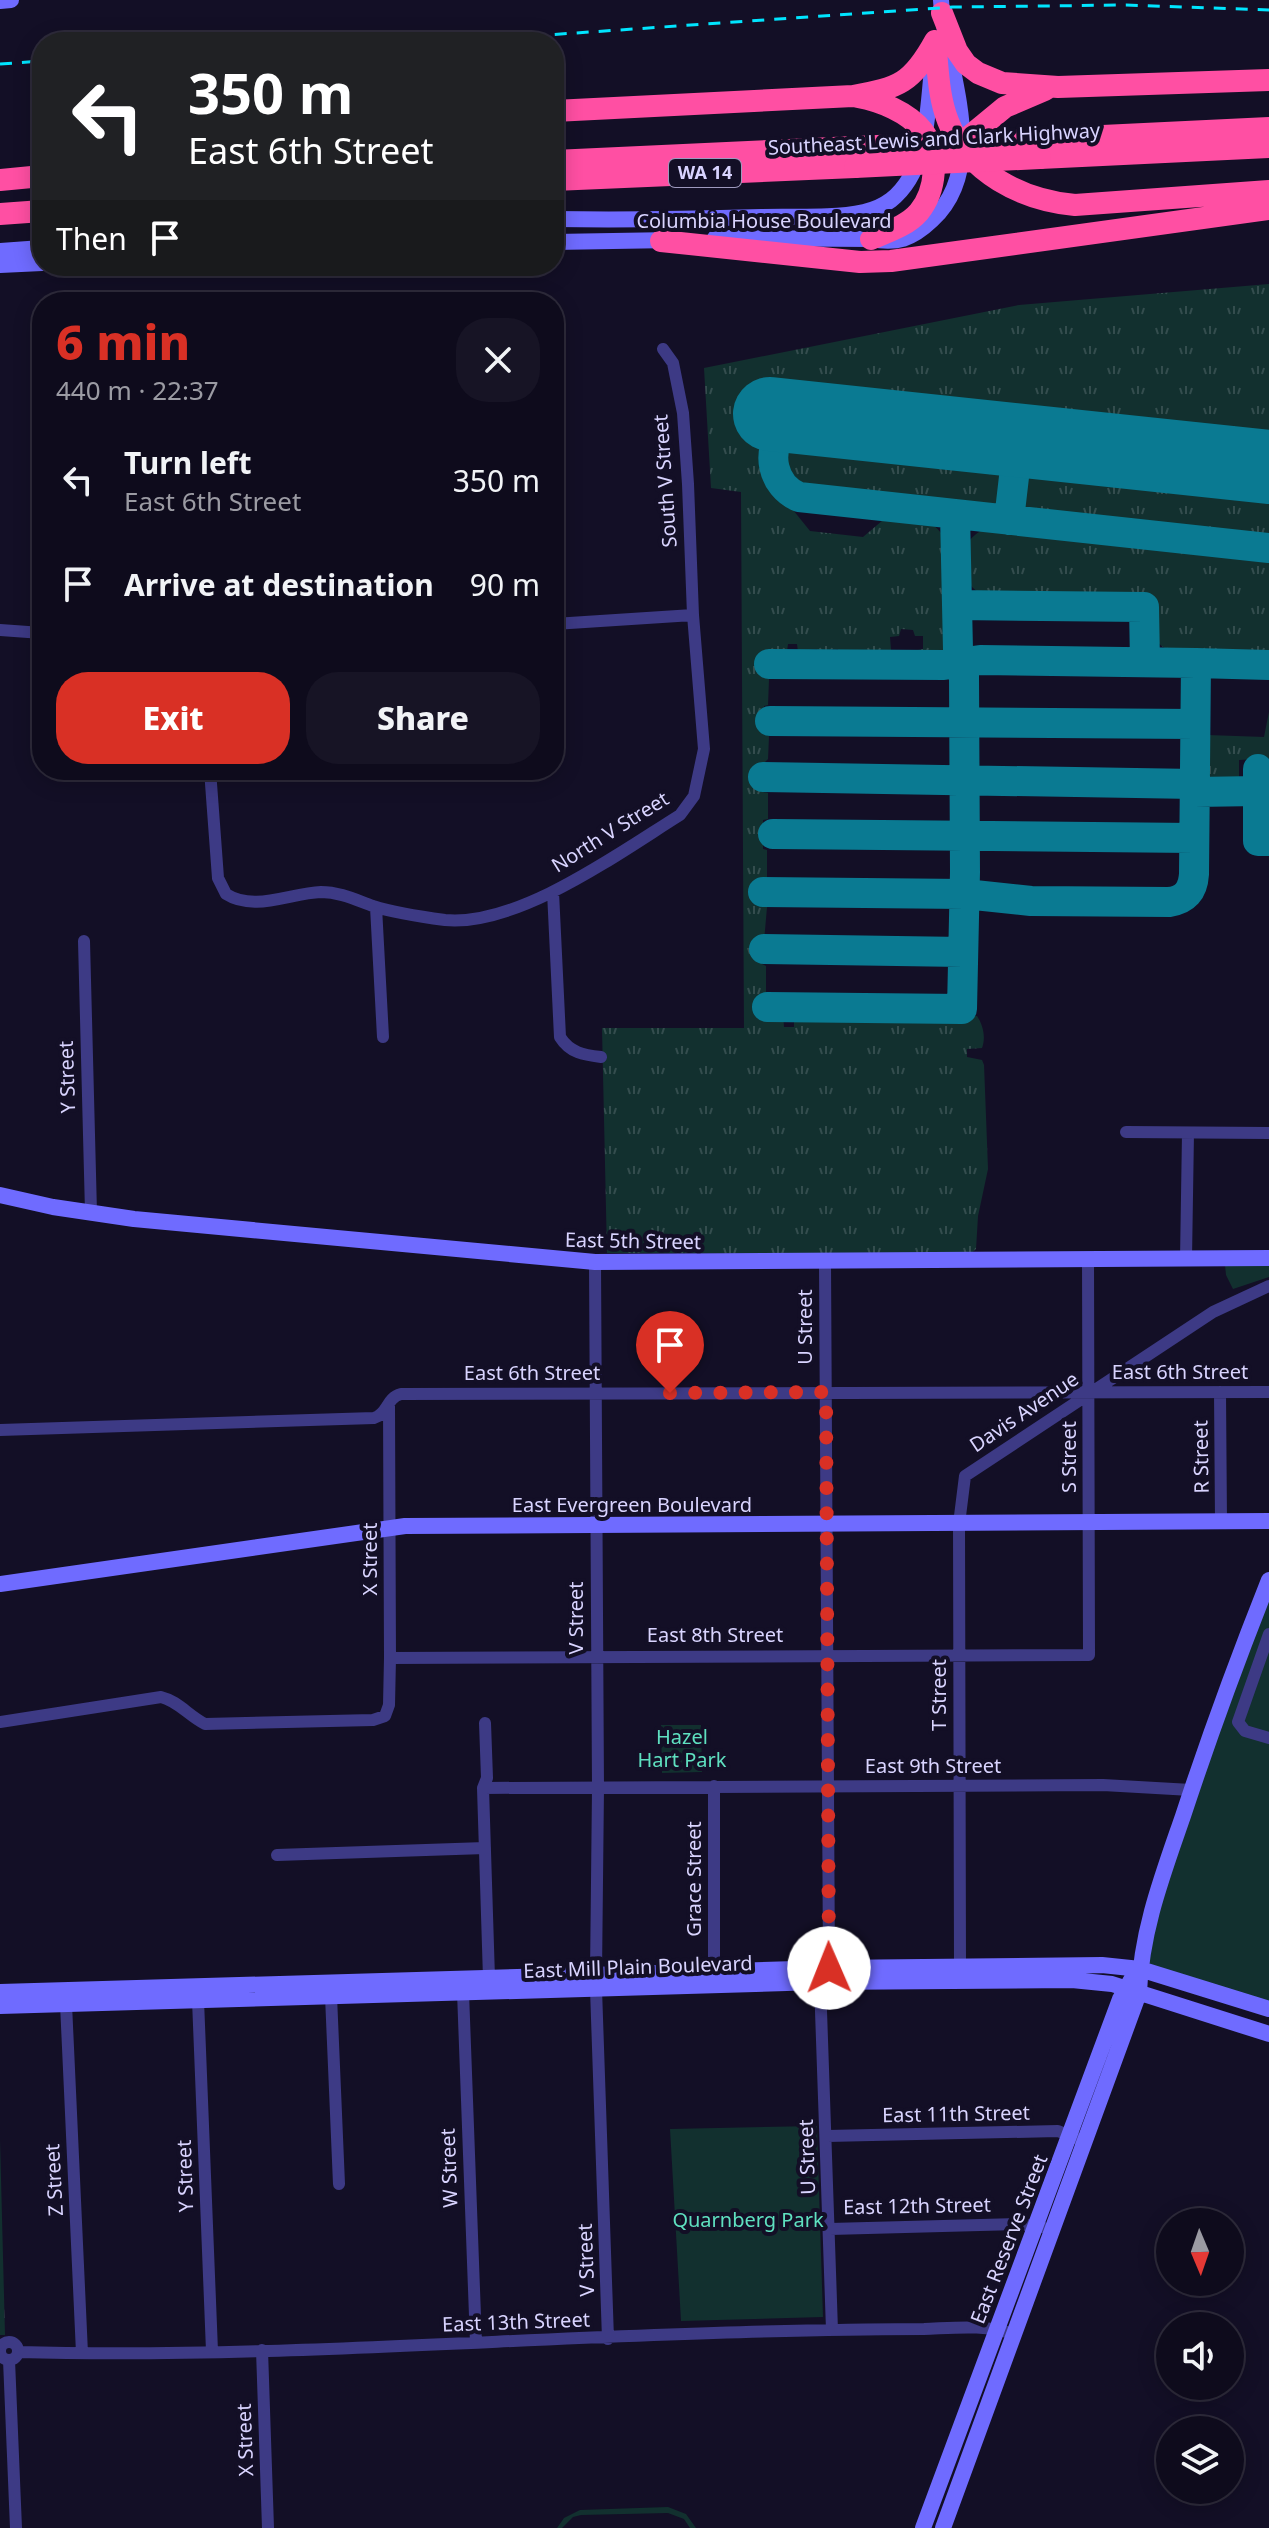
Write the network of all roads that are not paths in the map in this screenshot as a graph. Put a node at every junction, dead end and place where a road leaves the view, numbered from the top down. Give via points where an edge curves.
1 (11, 0) edge
2 (0, 1) edge
3 (941, 7) edge
4 (935, 41) junction
5 (1269, 80) edge
6 (1058, 87) junction
7 (853, 96) junction
8 (564, 110) edge
9 (1269, 128) edge
10 (924, 132) junction
11 (960, 145) junction
12 (1269, 147) edge
13 (1040, 148) junction
14 (855, 157) junction
15 (564, 161) edge
16 (933, 161) junction
17 (914, 173) junction
18 (32, 177) edge
19 (564, 179) edge
20 (0, 180) edge
21 (1269, 191) edge
22 (32, 192) edge
23 (0, 194) edge
24 (1269, 209) edge
25 (32, 212) edge
26 (0, 214) edge
27 (564, 219) edge
28 (871, 239) junction
29 (661, 241) junction
30 (564, 242) edge
31 (32, 249) edge
32 (0, 251) edge
33 (32, 263) edge
34 (0, 265) edge
35 (663, 349) dead end
36 (693, 615) junction
37 (564, 623) edge
38 (0, 630) edge
39 (32, 632) edge
40 (211, 780) edge
41 (553, 892) junction
42 (376, 907) junction
43 (84, 941) dead end
44 (383, 1037) dead end
45 (601, 1057) dead end
46 (1126, 1132) dead end
47 (1188, 1133) junction
48 (1269, 1133) edge
49 (0, 1195) edge
50 (91, 1212) junction
51 (1269, 1258) edge
52 (1088, 1259) junction
53 (1186, 1259) junction
54 (595, 1262) junction
55 (825, 1262) junction
56 (1269, 1286) edge
57 (1089, 1391) junction
58 (826, 1392) junction
59 (1220, 1392) junction
60 (1269, 1392) edge
61 (597, 1393) junction
62 (389, 1401) junction
63 (0, 1430) edge
64 (967, 1474) joint
65 (1269, 1521) edge
66 (1221, 1522) junction
67 (1089, 1523) junction
68 (828, 1524) junction
69 (959, 1524) junction
70 (596, 1526) junction
71 (391, 1528) junction
72 (1269, 1580) edge
73 (0, 1584) edge
74 (1269, 1634) edge
75 (958, 1654) junction
76 (596, 1655) junction
77 (827, 1655) junction
78 (1089, 1655) joint
79 (390, 1658) junction
80 (0, 1722) edge
81 (485, 1723) dead end
82 (1269, 1738) edge
83 (714, 1786) junction
84 (828, 1786) junction
85 (959, 1786) junction
86 (483, 1788) junction
87 (598, 1788) junction
88 (1191, 1790) junction
89 (485, 1848) junction
90 (277, 1855) dead end
91 (960, 1966) junction
92 (1140, 1969) junction
93 (714, 1971) junction
94 (824, 1975) junction
95 (489, 1978) junction
96 (596, 1982) junction
97 (1132, 1991) junction
98 (0, 1992) edge
99 (463, 1992) junction
100 (331, 1996) junction
101 (198, 2000) junction
102 (66, 2004) junction
103 (0, 2006) edge
104 (1269, 2009) edge
105 (1269, 2034) edge
106 (827, 2136) junction
107 (1077, 2138) junction
108 (339, 2184) dead end
109 (1035, 2225) junction
110 (830, 2229) junction
111 (1052, 2231) junction
112 (996, 2328) junction
113 (832, 2330) junction
114 (1013, 2334) junction
115 (608, 2339) junction
116 (476, 2343) junction
117 (0, 2348) edge
118 (262, 2350) junction
119 (212, 2351) junction
120 (82, 2353) junction
121 (14, 2356) junction
122 (16, 2528) edge
123 (268, 2528) edge
124 (923, 2528) edge
125 (943, 2528) edge

1 - 2 street
3 - 4 street, Columbia House Boulevard
3 - 6 highway via 957,51 978,73 1011,85
3 - 11 street, Columbia House Boulevard via 960,102
4 - 7 highway via 903,83
4 - 10 street, Columbia House Boulevard
4 - 11 highway via 943,104
5 - 6 highway
6 - 11 highway via 1005,107
7 - 8 highway
7 - 10 highway via 892,108
9 - 13 highway, Southeast Lewis and Clark Highway / WA 14
10 - 16 highway
10 - 17 street, Columbia House Boulevard
11 - 16 highway
11 - 21 highway via 998,180 1047,202 1075,205
11 - 28 street, Columbia House Boulevard via 953,191 940,213 893,243
12 - 13 highway, Southeast Lewis and Clark Highway / WA 14
13 - 14 highway, Southeast Lewis and Clark Highway / WA 14, bridge
14 - 15 highway, Southeast Lewis and Clark Highway / WA 14
14 - 19 highway, Southeast Lewis and Clark Highway / WA 14
16 - 17 highway
16 - 28 highway via 930,194 917,214
17 - 27 street, Columbia House Boulevard via 893,199 856,213
18 - 20 highway
22 - 23 highway
24 - 29 highway via 891,261
25 - 26 highway
28 - 29 street, Columbia House Boulevard
29 - 30 street, Columbia House Boulevard
31 - 32 street
33 - 34 street
35 - 36 street, South V Street via 673,363 683,413
36 - 37 street
36 - 41 street, North V Street via 704,749 694,796 680,815
38 - 39 street
40 - 42 street via 218,878 226,894 245,902 321,892
41 - 42 street via 475,920
41 - 45 street, North V Street via 560,1037 573,1051
42 - 44 street
43 - 50 street, Y Street
46 - 47 street
47 - 48 street
47 - 53 street
49 - 50 street, East 5th Street
50 - 54 street, East 5th Street
51 - 53 street, East 5th Street
52 - 53 street, East 5th Street
52 - 55 street, East 5th Street
52 - 57 street, S Street
54 - 55 street, East 5th Street
54 - 61 street, V Street
55 - 58 street, U Street
56 - 57 street, Davis Avenue via 1213,1312
57 - 58 street, East 6th Street
57 - 59 street, East 6th Street
57 - 64 street, Davis Avenue
57 - 67 street, S Street
58 - 61 street, East 6th Street
58 - 68 street, U Street
59 - 60 street, East 6th Street
59 - 66 street, R Street
61 - 62 street, East 6th Street via 401,1394
61 - 70 street, V Street
62 - 63 street, East 6th Street via 383,1414 374,1418
62 - 71 street, X Street
64 - 69 street, T Street
65 - 66 street, East Evergreen Boulevard
66 - 67 street, East Evergreen Boulevard
67 - 69 street, East Evergreen Boulevard
67 - 78 street, S Street
68 - 69 street, East Evergreen Boulevard
68 - 70 street, East Evergreen Boulevard
68 - 77 street, U Street
69 - 75 street, T Street
70 - 71 street, East Evergreen Boulevard
70 - 76 street, V Street
71 - 73 street, East Evergreen Boulevard
71 - 79 street, X Street
72 - 88 street, East Reserve Street
74 - 82 street via 1238,1722 1245,1731
75 - 77 street, East 8th Street
75 - 78 street, East 8th Street
75 - 85 street, T Street
76 - 77 street, East 8th Street
76 - 79 street, East 8th Street
76 - 87 street, V Street
77 - 84 street, U Street
79 - 80 street, X Street via 389,1705 385,1716 373,1720 205,1724 161,1697
81 - 86 street
83 - 84 street, East 9th Street
83 - 87 street, East 9th Street
83 - 93 street, Grace Street
84 - 85 street, East 9th Street
84 - 94 street, U Street
85 - 88 street, East 9th Street
85 - 91 street, T Street
86 - 87 street, East 9th Street
86 - 89 street
87 - 96 street, V Street
88 - 92 street, East Reserve Street via 1149,1916
89 - 90 street
89 - 95 street
91 - 92 street, East Mill Plain Boulevard
91 - 94 street, East Mill Plain Boulevard
92 - 97 street, East Reserve Street
92 - 104 street, East Mill Plain Boulevard
93 - 94 street, East Mill Plain Boulevard
93 - 96 street, East Mill Plain Boulevard
94 - 96 street, East Mill Plain Boulevard
94 - 97 street, East Mill Plain Boulevard via 1072,1980
94 - 106 street, U Street
95 - 96 street, East Mill Plain Boulevard
95 - 98 street, East Mill Plain Boulevard
96 - 99 street, East Mill Plain Boulevard
96 - 115 street, V Street
97 - 105 street, East Mill Plain Boulevard
97 - 107 street, East Reserve Street
99 - 100 street, East Mill Plain Boulevard
99 - 116 street, W Street
100 - 101 street, East Mill Plain Boulevard
100 - 108 street
101 - 102 street, East Mill Plain Boulevard
101 - 119 street, Y Street
102 - 103 street, East Mill Plain Boulevard
102 - 120 street, Z Street
106 - 107 street, East 11th Street via 1058,2131
106 - 110 street, U Street
107 - 109 street, East Reserve Street
107 - 111 street, East Reserve Street
109 - 110 street, East 12th Street
109 - 111 street, East 12th Street
109 - 112 street, East Reserve Street
110 - 113 street, U Street
111 - 114 street, East Reserve Street
112 - 113 street, East 13th Street
112 - 114 street, East 13th Street
112 - 124 street, East Reserve Street
113 - 115 street, East 13th Street
114 - 125 street, East Reserve Street
115 - 116 street, East 13th Street
116 - 118 street, East 13th Street
117 - 121 street via 1,2356
118 - 119 street, East 13th Street
118 - 123 street, X Street
119 - 120 street, East 13th Street
120 - 121 street, East 13th Street
121 - 122 street

